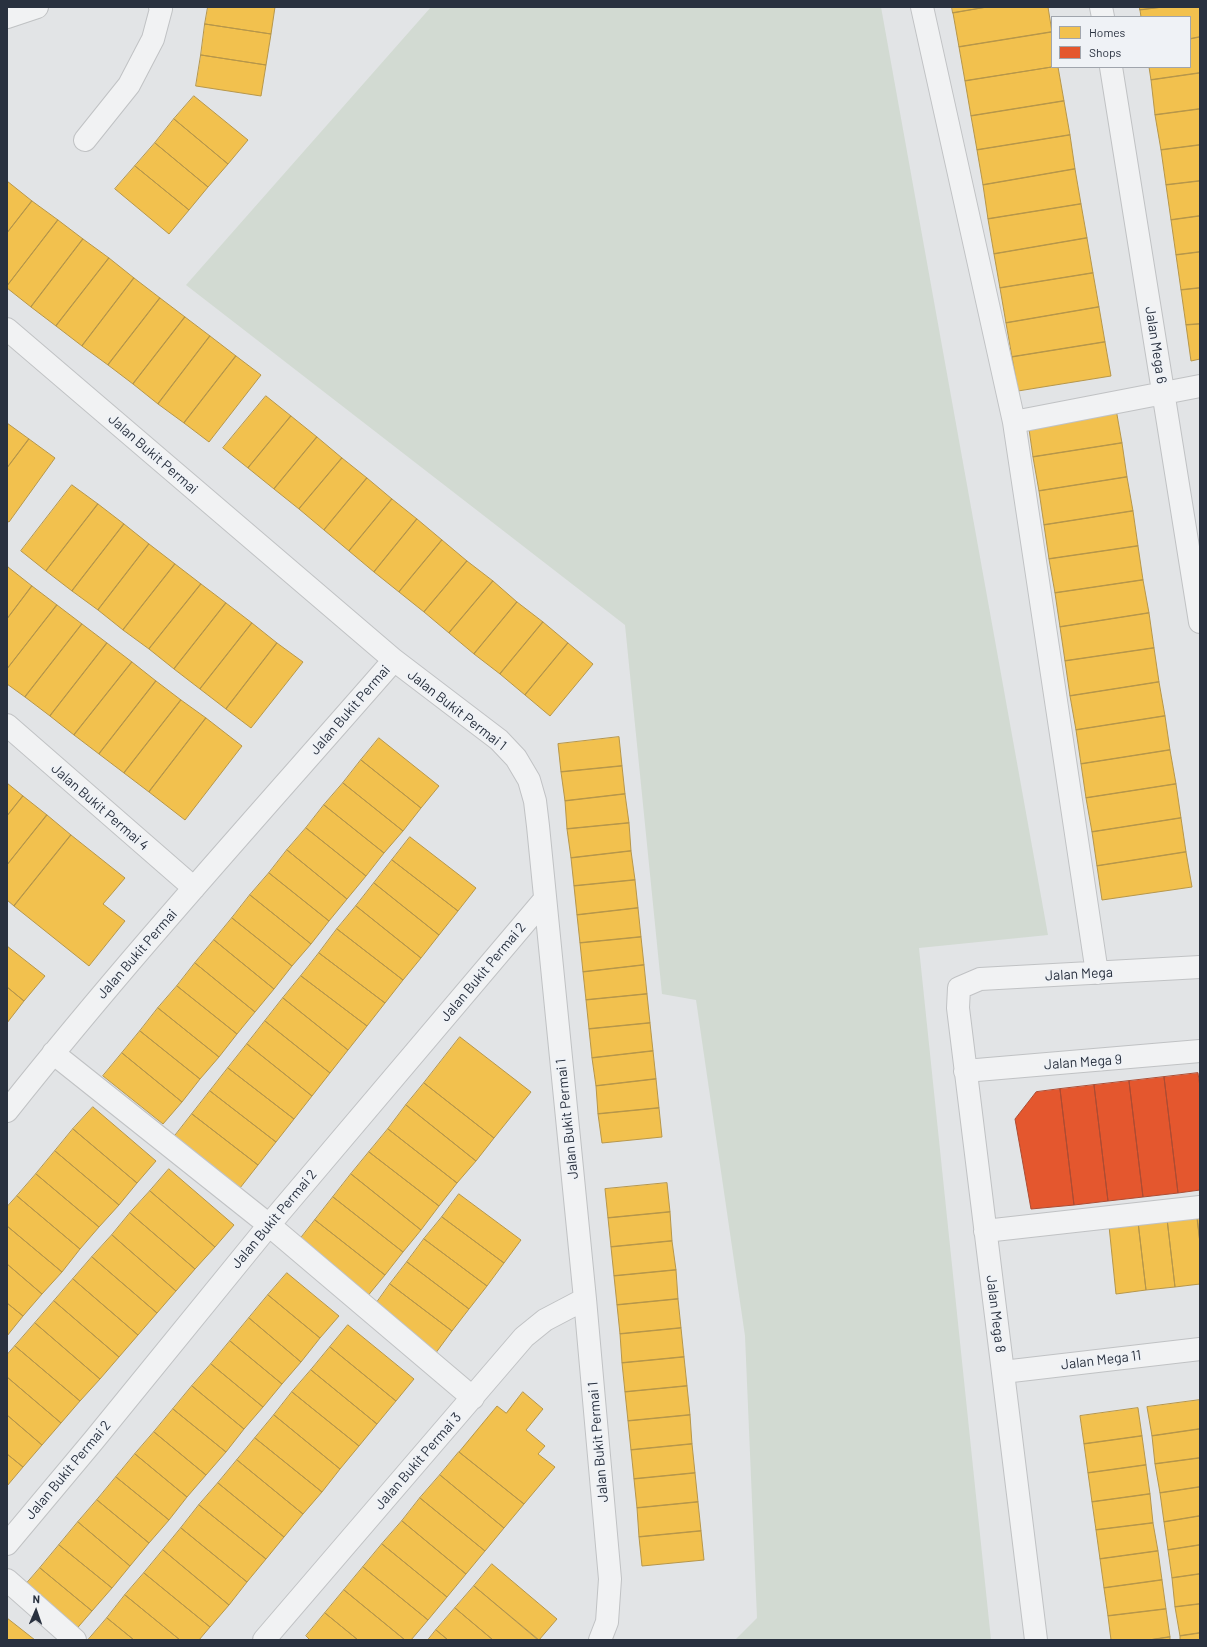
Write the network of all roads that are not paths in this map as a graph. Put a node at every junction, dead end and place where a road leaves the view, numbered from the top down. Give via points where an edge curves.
1 (37, 7) edge
2 (160, 7) edge
3 (922, 7) edge
4 (7, 17) edge
5 (1111, 68) edge
6 (85, 140) dead end
7 (7, 329) edge
8 (1200, 386) edge
9 (1164, 392) junction
10 (1014, 422) junction
11 (1200, 622) edge
12 (394, 660) junction
13 (7, 725) edge
14 (194, 888) junction
15 (545, 899) junction
16 (1200, 967) edge
17 (1097, 973) junction
18 (959, 988) joint
19 (1200, 1051) edge
20 (53, 1052) junction
21 (965, 1071) junction
22 (7, 1110) edge
23 (1200, 1207) edge
24 (269, 1225) junction
25 (985, 1231) junction
26 (585, 1299) junction
27 (1200, 1349) edge
28 (1003, 1372) junction
29 (473, 1398) junction
30 (7, 1544) edge
31 (7, 1580) edge
32 (75, 1640) edge
33 (264, 1640) edge
34 (600, 1640) edge
35 (1036, 1640) edge

1 - 4 street
2 - 6 street via 153,39 129,85
3 - 10 street
5 - 9 street, Jalan Mega 6
7 - 12 street, Jalan Bukit Permai
8 - 9 street
9 - 10 street
9 - 11 street, Jalan Mega 6
10 - 17 street
12 - 14 street, Jalan Bukit Permai
12 - 15 street, Jalan Bukit Permai 1 via 499,740 516,758 529,780 535,801
13 - 14 street, Jalan Bukit Permai 4
14 - 20 street, Jalan Bukit Permai
15 - 24 street, Jalan Bukit Permai 2
15 - 26 street, Jalan Bukit Permai 1
16 - 17 street, Jalan Mega
17 - 18 street, Jalan Mega via 980,979
18 - 21 street, Jalan Mega 8 via 958,1008
19 - 21 street, Jalan Mega 9
20 - 22 street, Jalan Bukit Permai
20 - 24 street
21 - 25 street, Jalan Mega 8
23 - 25 street
24 - 29 street
24 - 30 street, Jalan Bukit Permai 2
25 - 28 street, Jalan Mega 8
26 - 29 street, Jalan Bukit Permai 3 via 545,1320 524,1337
26 - 34 street, Jalan Bukit Permai 1 via 610,1579 607,1622
27 - 28 street, Jalan Mega 11
28 - 35 street, Jalan Mega 8
29 - 33 street, Jalan Bukit Permai 3
31 - 32 street

